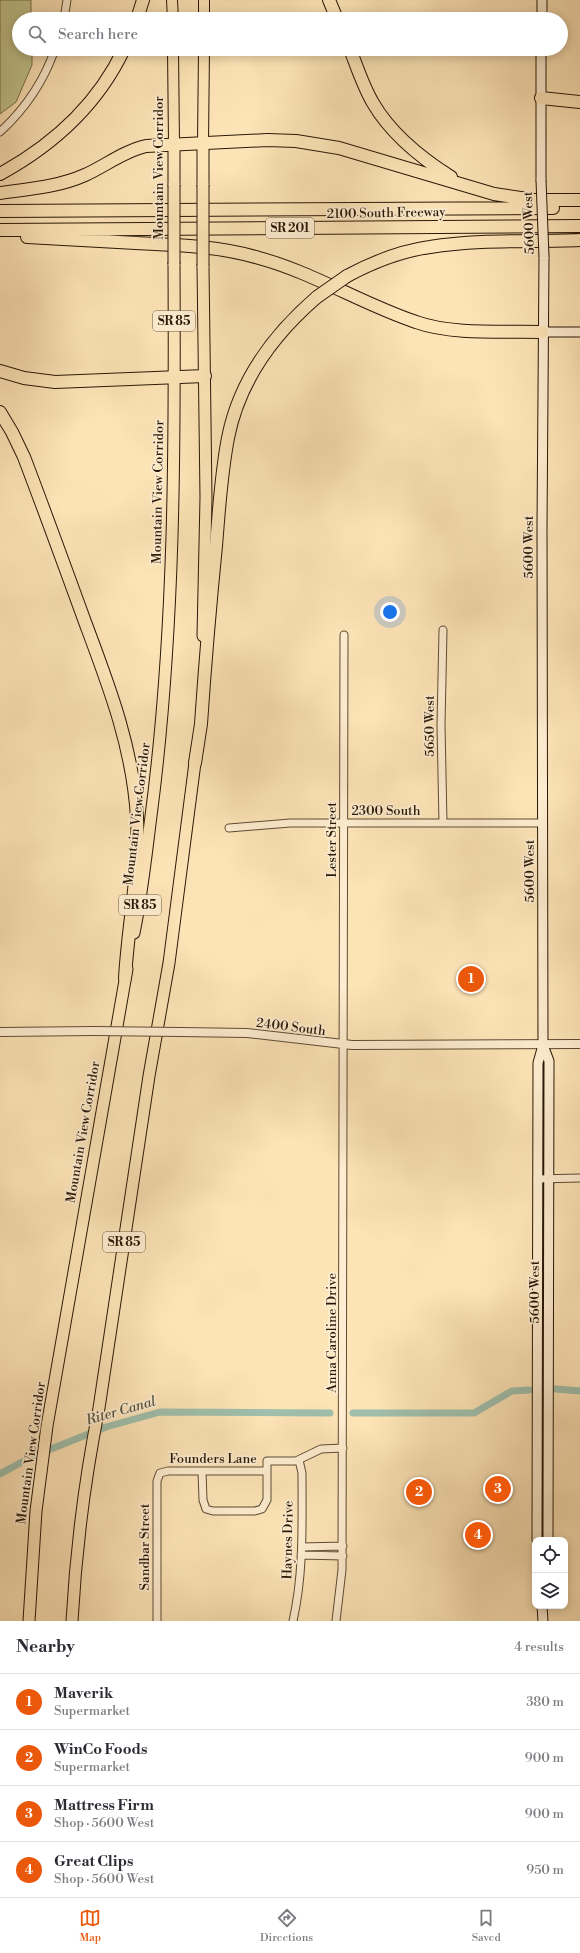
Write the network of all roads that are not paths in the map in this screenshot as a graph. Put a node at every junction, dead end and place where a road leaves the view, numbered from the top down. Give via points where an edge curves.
1 (67, 0) edge
2 (143, 0) edge
3 (172, 0) edge
4 (204, 0) edge
5 (329, 0) edge
6 (542, 0) edge
7 (65, 12) edge
8 (139, 12) edge
9 (173, 12) edge
10 (204, 12) edge
11 (334, 12) edge
12 (542, 12) edge
13 (52, 56) edge
14 (120, 56) edge
15 (173, 56) edge
16 (204, 56) edge
17 (353, 56) edge
18 (541, 56) edge
19 (541, 98) junction
20 (580, 102) edge
21 (3, 130) edge
22 (202, 143) junction
23 (174, 144) junction
24 (0, 174) edge
25 (470, 187) junction
26 (0, 193) edge
27 (580, 200) edge
28 (580, 208) edge
29 (0, 211) edge
30 (580, 226) edge
31 (0, 230) edge
32 (0, 236) edge
33 (580, 240) edge
34 (542, 332) junction
35 (580, 332) edge
36 (0, 371) edge
37 (205, 376) junction
38 (174, 378) junction
39 (0, 412) edge
40 (443, 630) dead end
41 (344, 635) dead end
42 (195, 762) junction
43 (344, 823) junction
44 (443, 823) junction
45 (543, 823) junction
46 (229, 828) dead end
47 (125, 978) junction
48 (0, 1032) edge
49 (343, 1044) junction
50 (580, 1044) edge
51 (543, 1045) junction
52 (549, 1178) junction
53 (580, 1178) edge
54 (537, 1179) junction
55 (343, 1448) junction
56 (299, 1460) junction
57 (202, 1471) junction
58 (267, 1471) junction
59 (160, 1473) joint
60 (537, 1537) edge
61 (548, 1537) edge
62 (342, 1546) junction
63 (302, 1547) junction
64 (301, 1555) junction
65 (342, 1556) junction
66 (536, 1609) edge
67 (542, 1609) edge
68 (548, 1609) edge
69 (29, 1621) edge
70 (72, 1621) edge
71 (157, 1621) edge
72 (293, 1621) edge
73 (336, 1621) edge
74 (536, 1621) edge
75 (543, 1621) edge
76 (548, 1621) edge

1 - 7 street
2 - 8 highway
3 - 9 main road
4 - 10 main road
5 - 11 highway
6 - 12 main road
13 - 21 street via 38,86
14 - 24 highway via 105,82 76,118 40,149
15 - 23 main road, Mountain View Corridor / SR 85
16 - 22 main road, SR 85
17 - 25 highway via 373,103 394,131 429,162
18 - 19 main road, 5600 West
19 - 20 highway
19 - 34 main road, 5600 West, bridge via 544,257
22 - 23 highway
22 - 25 highway via 267,140 311,142
22 - 37 highway, SR 85, bridge
23 - 26 highway via 140,148 86,174 56,185
23 - 38 highway, Mountain View Corridor / SR 85, bridge
25 - 27 highway via 520,198
28 - 29 highway, 2100 South Freeway / SR 201
30 - 31 highway, 2100 South Freeway / SR 201
32 - 34 highway via 223,249 294,269 426,325 454,330
33 - 42 highway, bridge via 430,246 393,256 347,276 316,297 268,347 248,381 232,422 223,465
34 - 35 main road
34 - 45 main road, 5600 West
36 - 38 highway via 29,379 55,382
37 - 38 highway
37 - 42 highway, SR 85 via 205,570 202,667
38 - 47 highway, Mountain View Corridor / SR 85 via 172,558 163,720 140,900
39 - 47 highway via 24,457 113,696 128,747 135,788 138,836 136,880
40 - 44 street, 5650 West
41 - 43 street, Lester Street
42 - 70 highway, SR 85 via 169,963 149,1076 99,1408 89,1455 76,1560
43 - 44 street, 2300 South
43 - 46 street, 2300 South via 268,824
43 - 49 street, Lester Street
44 - 45 street, 2300 South
45 - 51 main road, 5600 West
47 - 69 highway, Mountain View Corridor / SR 85 via 47,1426 36,1511
48 - 49 street, 2400 South, bridge via 247,1033
49 - 51 street, 2400 South
49 - 55 street, Anna Caroline Drive
50 - 51 street, 2400 South
51 - 52 main road, 5600 West via 550,1061
51 - 54 main road, 5600 West via 538,1063
52 - 53 street
52 - 54 street
52 - 61 main road, 5600 West
54 - 60 main road, 5600 West
55 - 56 street, Founders Lane via 321,1449
55 - 62 street, Anna Caroline Drive
56 - 58 street, Founders Lane via 267,1461
56 - 63 street, Haynes Drive via 302,1473
57 - 58 street, Founders Lane
57 - 58 street via 205,1508 213,1511 255,1511 262,1509 267,1500
57 - 59 street, Founders Lane
59 - 71 street, Sandbar Street via 156,1481
62 - 63 street
62 - 65 street, Anna Caroline Drive
63 - 64 street, Haynes Drive
64 - 65 street
64 - 72 street, Haynes Drive via 300,1584
65 - 73 street, Anna Caroline Drive via 342,1583
66 - 74 main road
67 - 75 main road
68 - 76 main road

